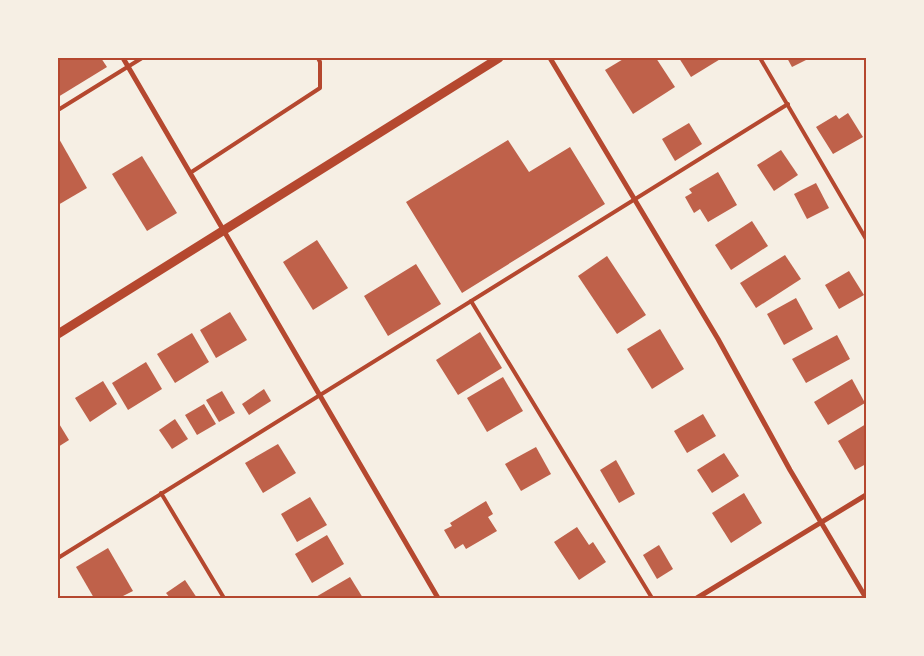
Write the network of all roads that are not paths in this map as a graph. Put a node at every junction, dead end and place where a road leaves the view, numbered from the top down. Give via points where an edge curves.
1 (122, 58) edge
2 (142, 58) edge
3 (318, 58) edge
4 (499, 58) edge
5 (550, 58) edge
6 (760, 58) edge
7 (128, 66) junction
8 (788, 104) junction
9 (58, 110) edge
10 (190, 174) junction
11 (635, 199) junction
12 (223, 230) junction
13 (866, 239) edge
14 (471, 301) junction
15 (58, 334) edge
16 (319, 395) junction
17 (161, 493) junction
18 (866, 495) edge
19 (821, 522) junction
20 (58, 558) edge
21 (224, 598) edge
22 (438, 598) edge
23 (652, 598) edge
24 (697, 598) edge
25 (866, 598) edge

1 - 7 street
2 - 7 lane
3 - 10 lane via 320,88
4 - 12 street
5 - 11 street
6 - 8 lane
7 - 9 lane
7 - 10 street
8 - 11 lane
8 - 13 lane
10 - 12 street
11 - 14 lane
11 - 19 street
12 - 15 street
12 - 16 street
14 - 16 lane
14 - 23 lane
16 - 17 lane
16 - 22 street
17 - 20 lane
17 - 21 lane
18 - 19 street
19 - 24 street
19 - 25 street

